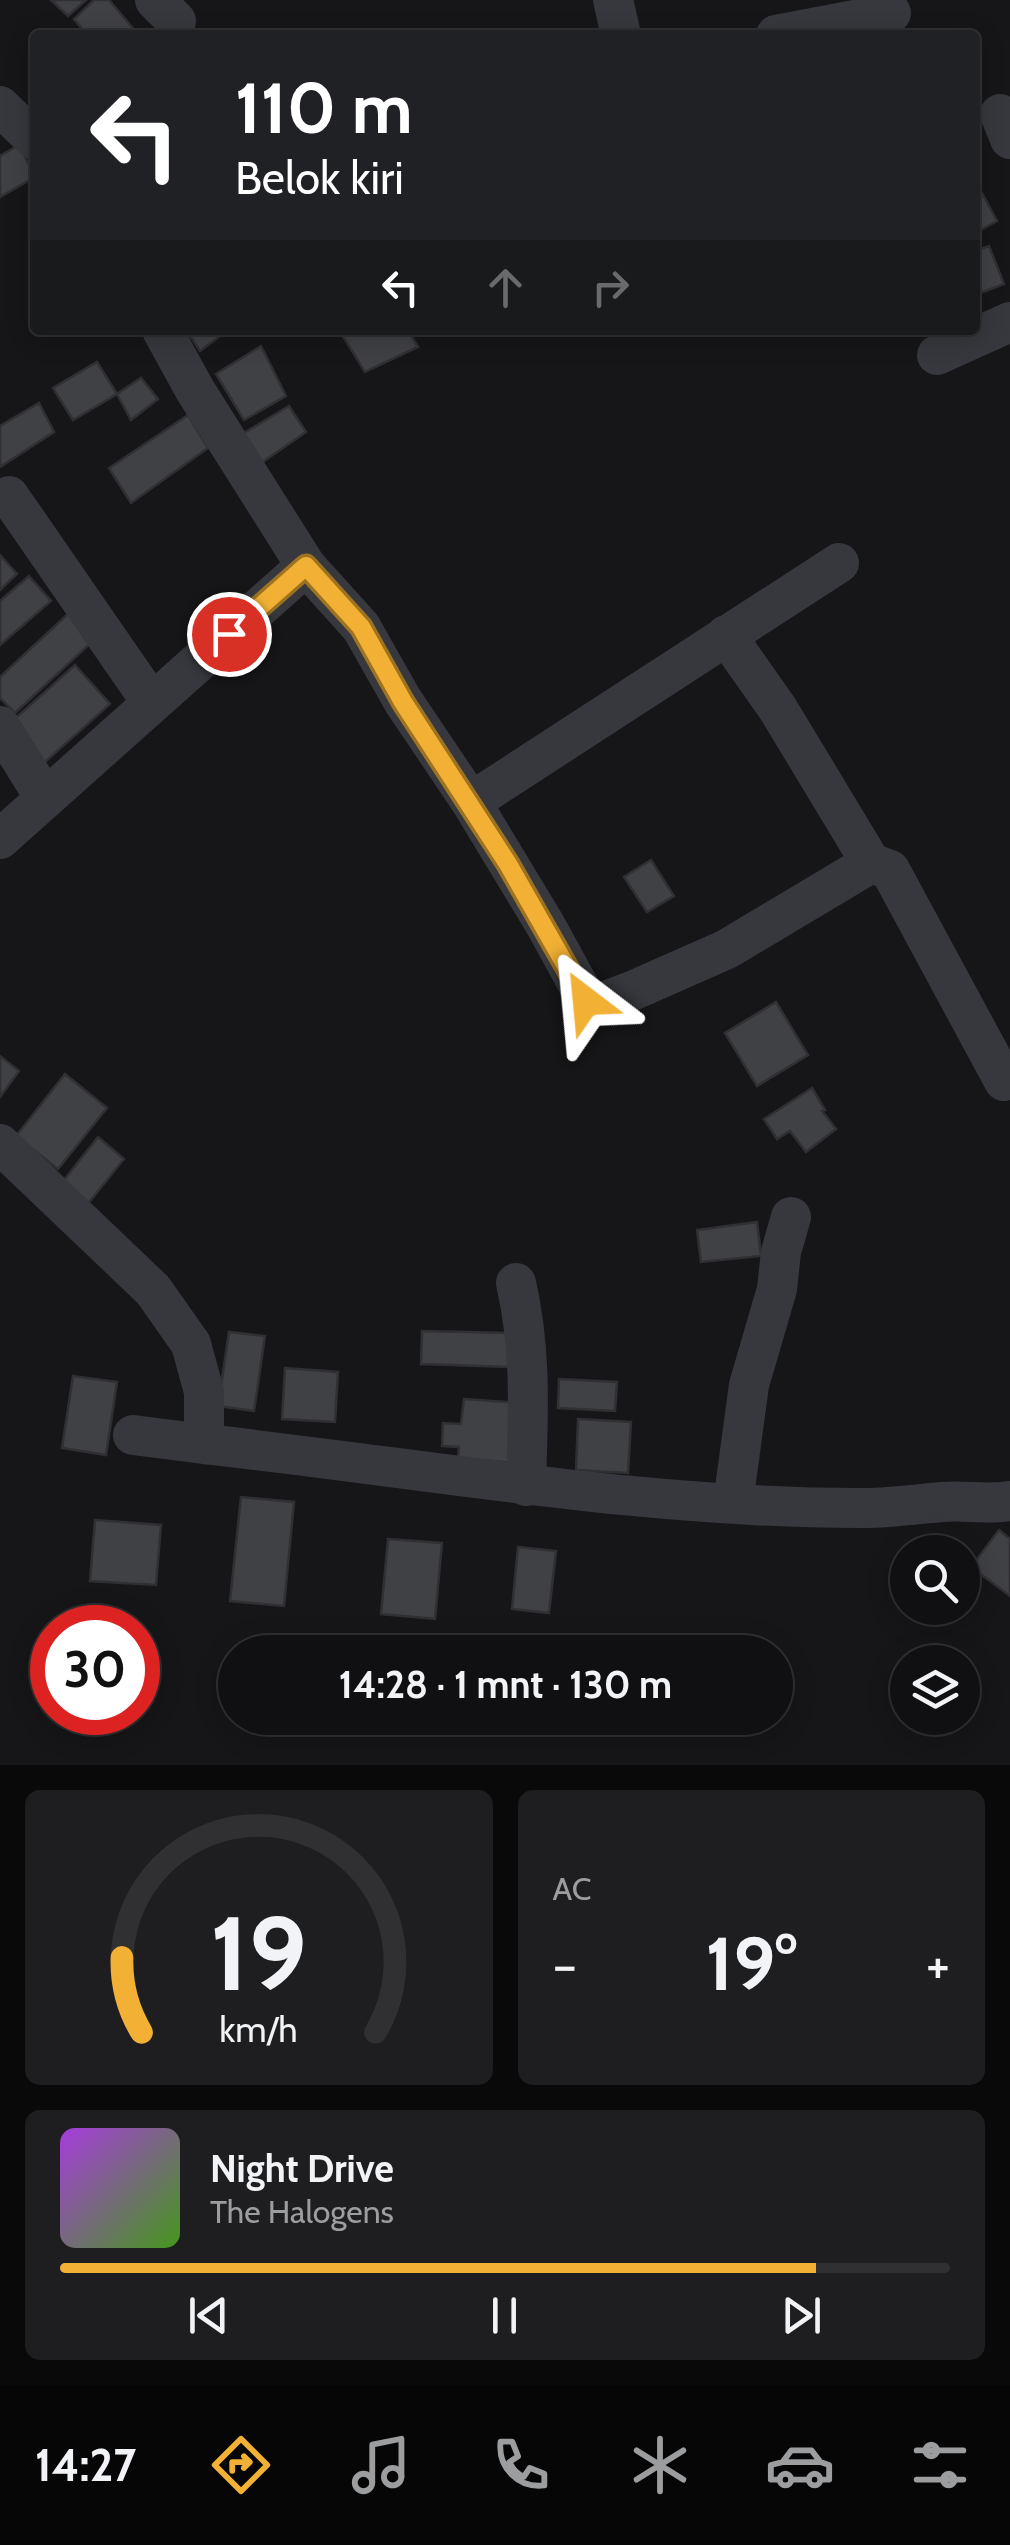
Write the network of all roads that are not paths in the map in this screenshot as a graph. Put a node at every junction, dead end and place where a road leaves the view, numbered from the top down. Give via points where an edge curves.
1 (613, 0) edge
2 (891, 12) dead end
3 (621, 30) edge
4 (801, 30) edge
5 (0, 106) edge
6 (30, 135) edge
7 (1010, 322) edge
8 (165, 335) edge
9 (937, 355) dead end
10 (9, 496) dead end
11 (839, 563) dead end
12 (306, 566) junction
13 (726, 635) junction
14 (152, 703) junction
15 (0, 726) edge
16 (45, 798) junction
17 (471, 802) junction
18 (0, 840) edge
19 (871, 863) junction
20 (1004, 1081) dead end
21 (0, 1144) edge
22 (791, 1217) dead end
23 (516, 1283) dead end
24 (133, 1435) dead end
25 (204, 1444) junction
26 (526, 1486) junction
27 (1010, 1501) edge
28 (733, 1503) junction

1 - 3 street
2 - 4 street
5 - 6 street
7 - 9 street
8 - 12 street
10 - 14 street
11 - 13 street
12 - 14 street
12 - 17 street via 361,627
13 - 17 street
13 - 19 street
14 - 16 street
15 - 16 street
16 - 18 street
17 - 19 street via 586,1001 603,1002 727,949
19 - 20 street via 890,870
21 - 25 street via 153,1290 191,1344 204,1392
22 - 28 street via 748,1386
23 - 26 street via 530,1371
24 - 25 street
25 - 26 street
26 - 28 street
27 - 28 street via 870,1508

